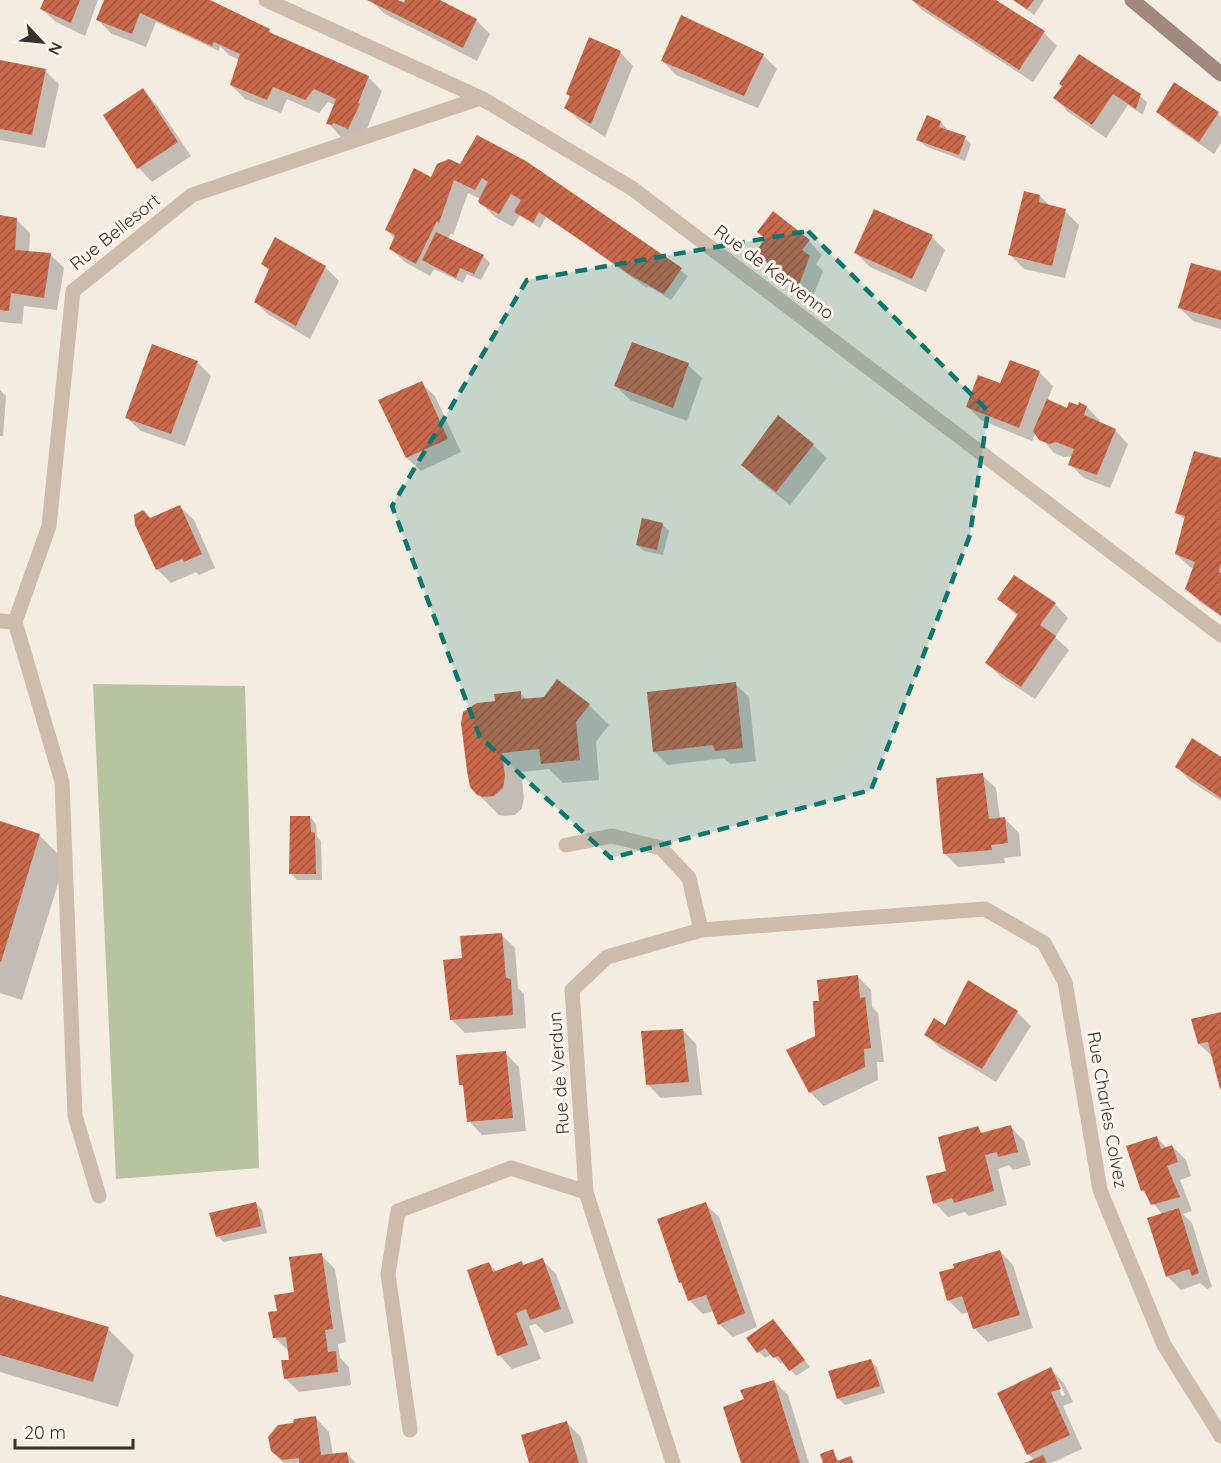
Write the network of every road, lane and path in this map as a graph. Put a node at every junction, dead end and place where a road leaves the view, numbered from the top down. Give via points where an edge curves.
1 (266, 0) edge
2 (1132, 0) edge
3 (1221, 74) edge
4 (481, 98) junction
5 (8, 621) edge
6 (1221, 635) edge
7 (566, 845) dead end
8 (985, 909) joint
9 (701, 930) junction
10 (586, 1192) junction
11 (99, 1196) dead end
12 (410, 1430) dead end
13 (1221, 1436) edge
14 (673, 1463) edge

1 - 4 street, Rue de Kervenno
2 - 3 main road
4 - 5 street, Rue Bellesort via 192,195 73,291 49,526
4 - 6 street, Rue de Kervenno via 633,189
5 - 11 street via 63,782 75,1116
7 - 9 street via 612,836 661,848 689,878
8 - 9 street, Rue de Verdun
8 - 13 street, Rue Charles Colvez via 1044,943 1065,982 1100,1190 1164,1345
9 - 10 street, Rue de Verdun via 608,957 572,990
10 - 12 street via 511,1168 398,1211 388,1274
10 - 14 street, Rue de Verdun

